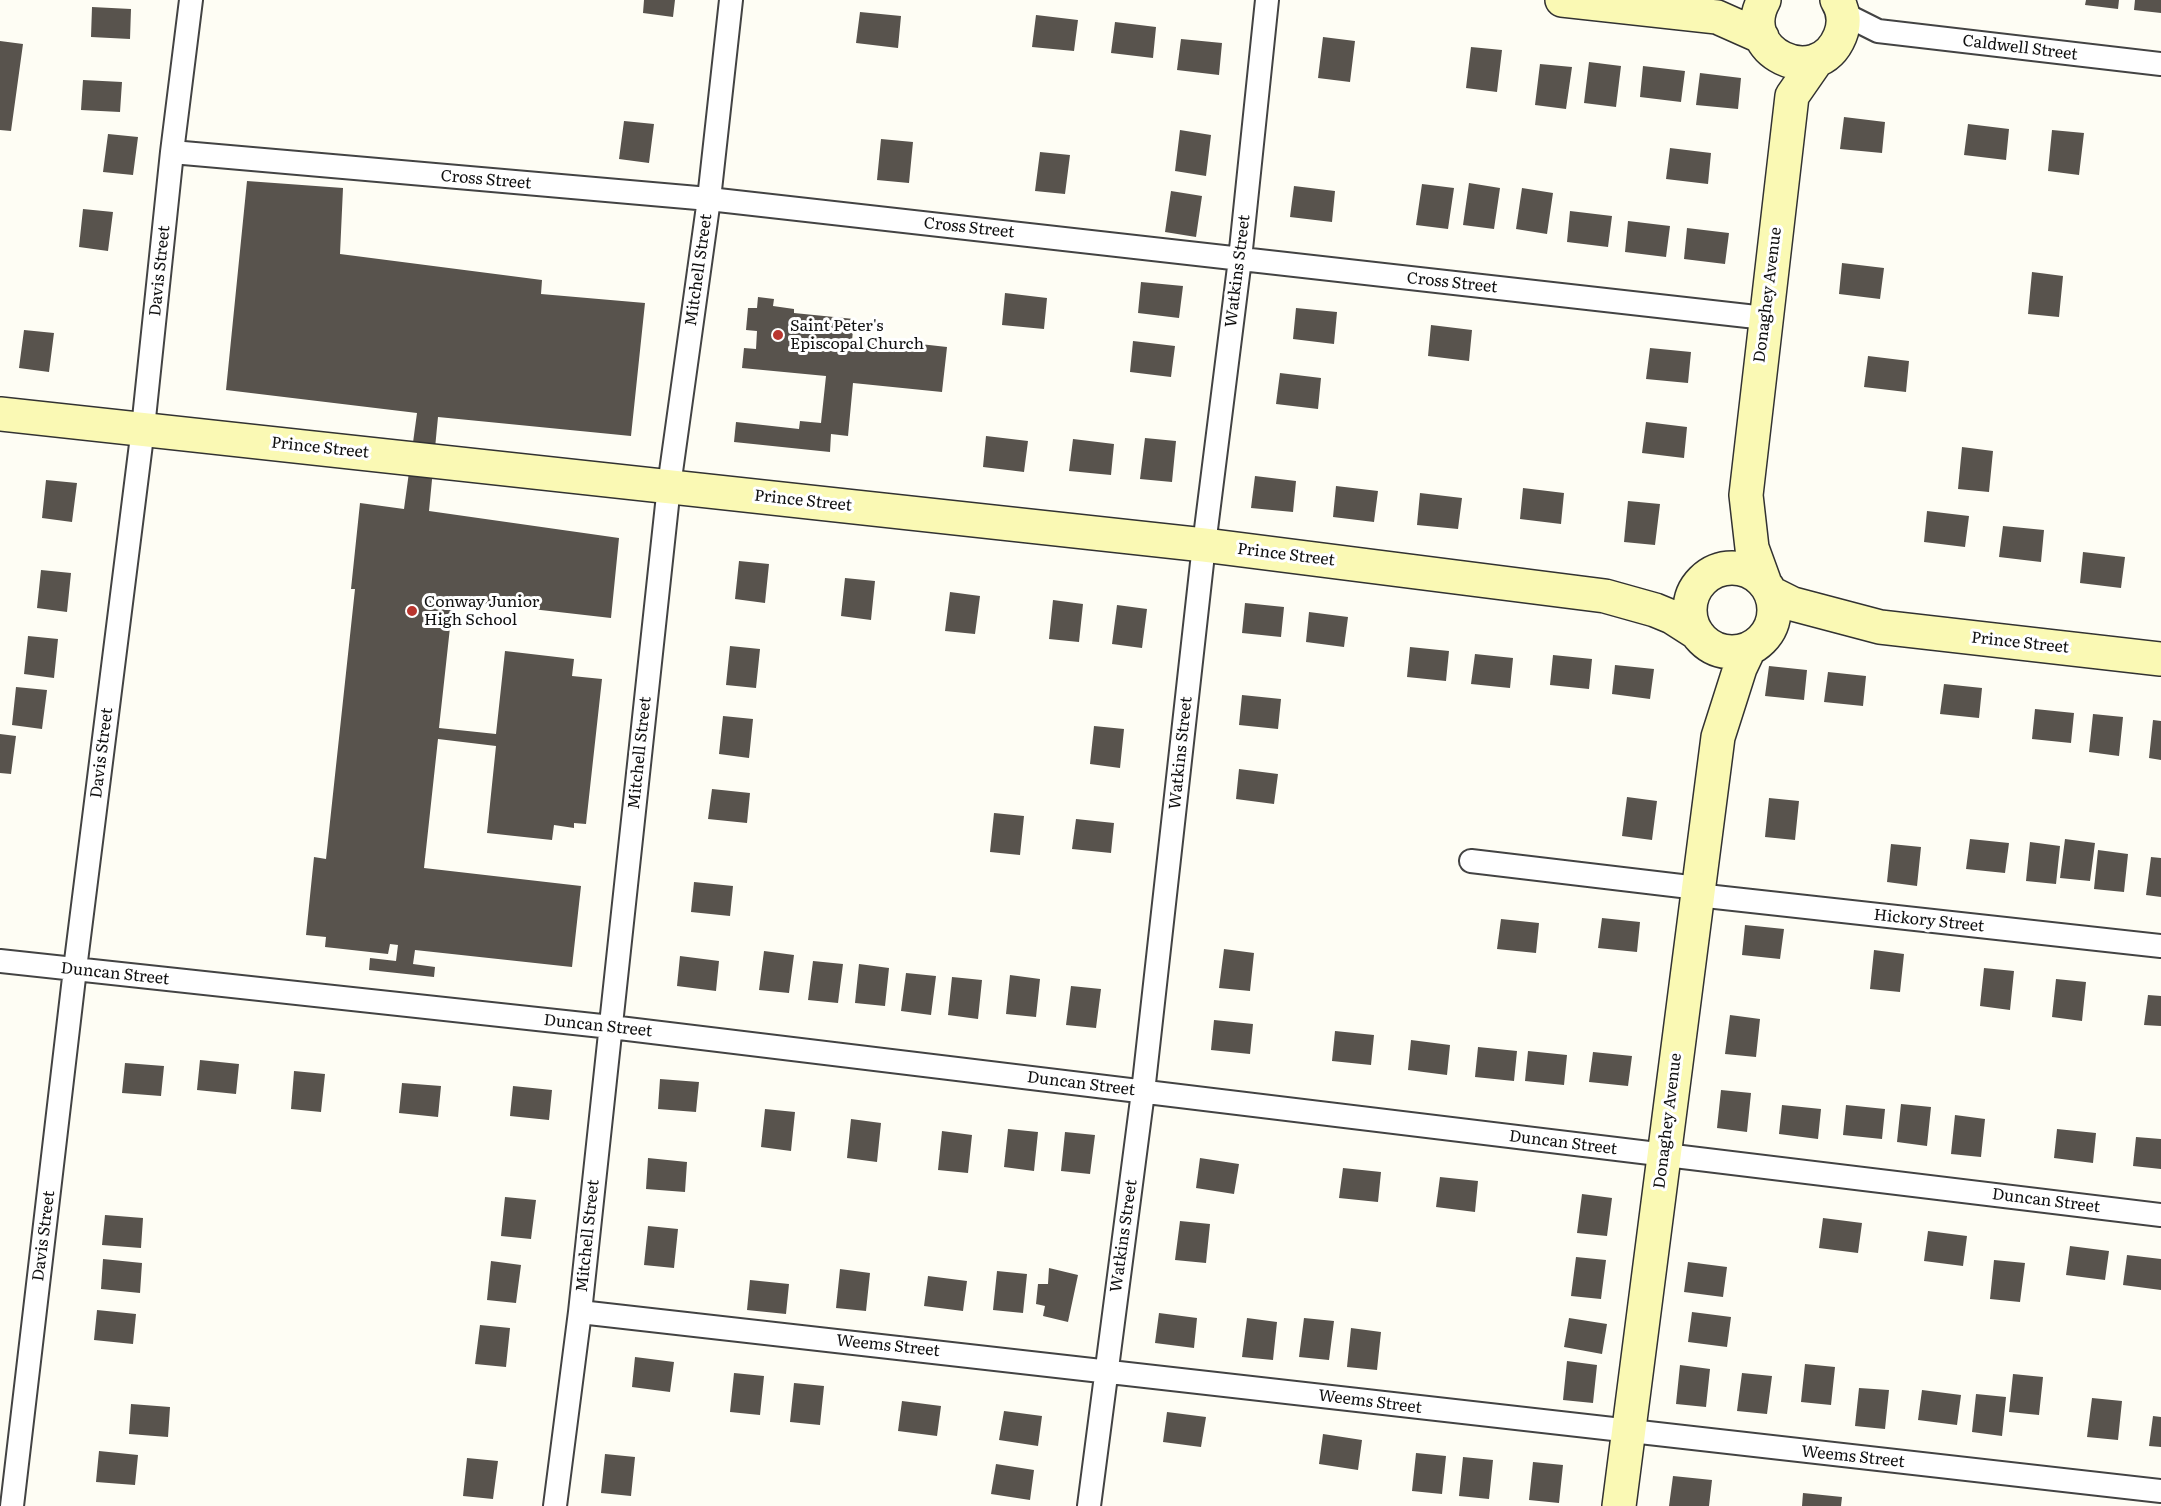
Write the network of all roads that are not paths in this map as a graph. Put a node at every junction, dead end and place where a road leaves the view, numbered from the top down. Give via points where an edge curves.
1 (191, 0) edge
2 (731, 0) edge
3 (1267, 0) edge
4 (1562, 0) edge
5 (1763, 1) edge
6 (1717, 17) junction
7 (1833, 29) edge
8 (1768, 46) junction
9 (2161, 64) edge
10 (1792, 96) junction
11 (172, 152) junction
12 (709, 199) junction
13 (1240, 259) junction
14 (1765, 318) junction
15 (0, 414) edge
16 (143, 428) junction
17 (669, 486) junction
18 (1746, 495) junction
19 (1204, 545) junction
20 (1708, 575) junction
21 (1768, 587) junction
22 (1605, 596) junction
23 (1880, 627) junction
24 (1702, 638) junction
25 (1755, 645) junction
26 (2161, 658) edge
27 (1718, 737) junction
28 (1471, 861) dead end
29 (1697, 891) junction
30 (2161, 946) edge
31 (0, 961) edge
32 (75, 969) junction
33 (611, 1027) junction
34 (1143, 1092) junction
35 (1663, 1155) junction
36 (2161, 1215) edge
37 (580, 1312) junction
38 (1106, 1370) junction
39 (1628, 1432) junction
40 (2161, 1491) edge
41 (12, 1506) edge
42 (555, 1506) edge
43 (1089, 1506) edge
44 (1619, 1506) edge

1 - 11 street, Davis Street
2 - 12 street, Mitchell Street
3 - 13 street, Watkins Street
4 - 6 street
5 - 6 street
5 - 8 street, Donaghey Avenue via 1758,16
6 - 8 street
7 - 8 street via 1802,63 1788,62
7 - 9 street, Caldwell Street
7 - 10 street, Donaghey Avenue
8 - 10 street, Donaghey Avenue
10 - 14 street, Donaghey Avenue
11 - 12 street, Cross Street
11 - 16 street, Davis Street
12 - 13 street, Cross Street
12 - 17 street, Mitchell Street
13 - 14 street, Cross Street
13 - 19 street, Watkins Street
14 - 18 street, Donaghey Avenue
15 - 16 street, Prince Street
16 - 17 street, Prince Street
16 - 32 street, Davis Street
17 - 19 street, Prince Street
17 - 33 street, Mitchell Street
18 - 20 street, Donaghey Avenue via 1723,557
18 - 21 street, Donaghey Avenue via 1752,548
19 - 22 street, Prince Street
19 - 34 street, Watkins Street
20 - 21 street via 1727,567 1741,568 1754,573
20 - 22 street, Prince Street via 1656,591
20 - 24 street via 1694,591 1690,605 1691,620
21 - 23 street, Prince Street via 1792,604
21 - 25 street via 1775,605 1774,619 1769,632
22 - 24 street, Prince Street via 1672,617
23 - 25 street, Prince Street via 1793,631
23 - 26 street, Prince Street
24 - 25 street via 1720,650 1735,652
24 - 27 street, Donaghey Avenue via 1713,676
25 - 27 street, Donaghey Avenue via 1736,678
27 - 29 street, Donaghey Avenue
28 - 29 street, Hickory Street
29 - 30 street, Hickory Street
29 - 35 street, Donaghey Avenue
31 - 32 street, Duncan Street
32 - 33 street, Duncan Street
32 - 41 street, Davis Street
33 - 34 street, Duncan Street
33 - 37 street, Mitchell Street
34 - 35 street, Duncan Street
34 - 38 street, Watkins Street
35 - 36 street, Duncan Street
35 - 39 street, Donaghey Avenue
37 - 38 street, Weems Street
37 - 42 street, Mitchell Street
38 - 39 street, Weems Street
38 - 43 street, Watkins Street
39 - 40 street, Weems Street
39 - 44 street, Donaghey Avenue

